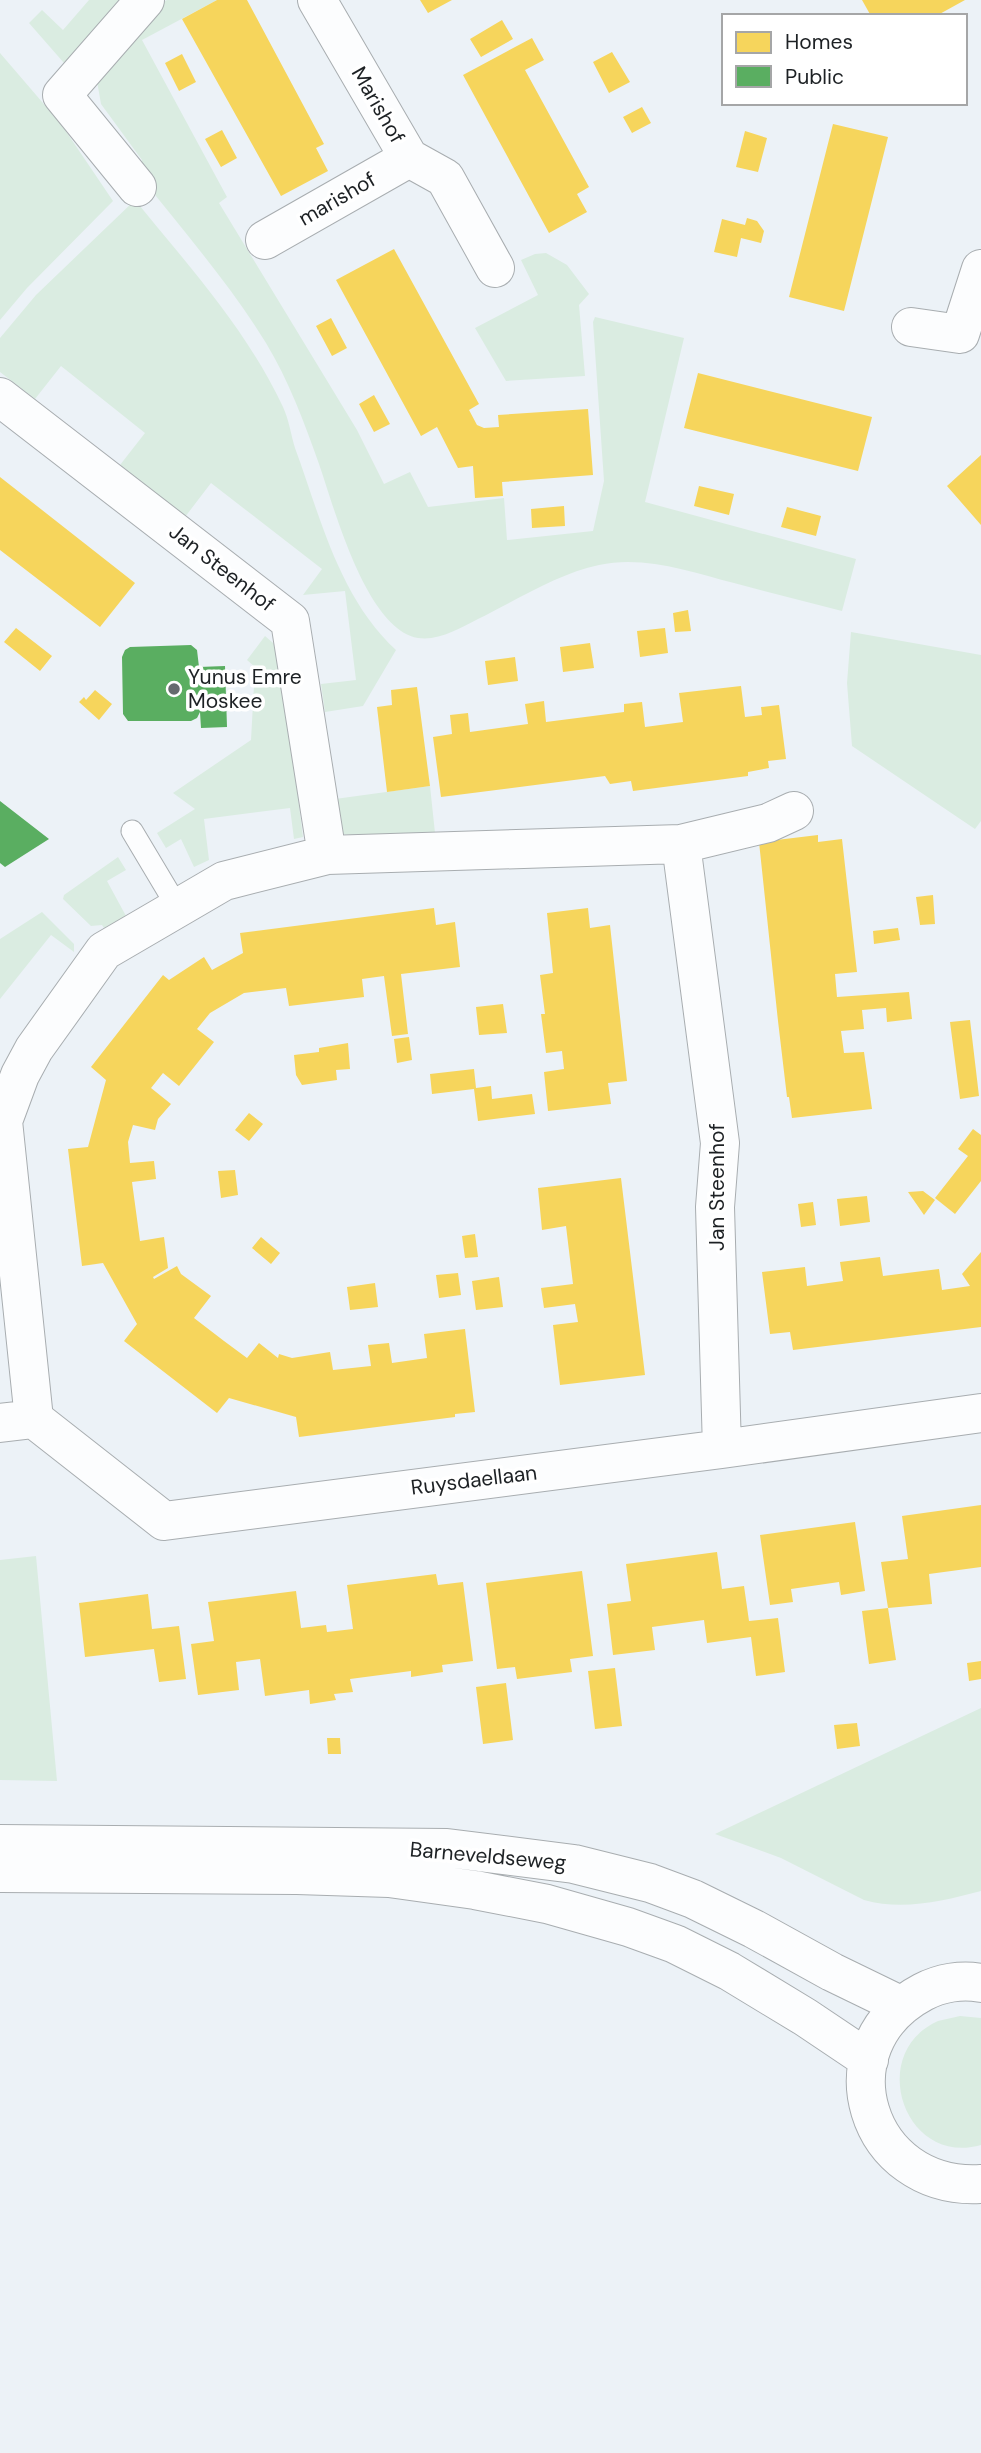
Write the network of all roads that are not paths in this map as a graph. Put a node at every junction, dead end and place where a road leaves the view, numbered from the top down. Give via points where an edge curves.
1 (145, 0) edge
2 (317, 0) edge
3 (409, 158) junction
4 (137, 187) dead end
5 (265, 240) dead end
6 (495, 268) dead end
7 (981, 269) edge
8 (911, 327) dead end
9 (0, 397) edge
10 (794, 811) dead end
11 (132, 831) dead end
12 (681, 844) junction
13 (327, 855) junction
14 (178, 908) junction
15 (1, 1122) edge
16 (981, 1413) edge
17 (17, 1421) edge
18 (722, 1449) junction
19 (0, 1844) edge
20 (0, 1873) edge
21 (981, 1983) edge
22 (902, 2006) junction
23 (869, 2060) junction
24 (981, 2184) edge

1 - 4 street via 62,95
2 - 3 street, Marishof
3 - 5 street, marishof
3 - 6 street, Marishof via 445,178
7 - 8 street via 960,334
9 - 13 street, Jan Steenhof via 290,621
10 - 12 street via 768,823
11 - 14 lane
12 - 13 street
12 - 18 street, Jan Steenhof via 720,1143 715,1207
13 - 14 street via 224,881
14 - 15 street via 104,951 34,1049
15 - 17 street
16 - 18 street, Ruysdaellaan
17 - 18 street, Ruysdaellaan via 164,1521
19 - 22 street, Barneveldseweg via 447,1848 574,1864 693,1899
20 - 23 street, Barneveldseweg via 388,1878 547,1904 675,1944 729,1970
21 - 22 street via 952,1982
22 - 23 street via 880,2031
23 - 24 street via 867,2098 873,2120 898,2158 938,2181

